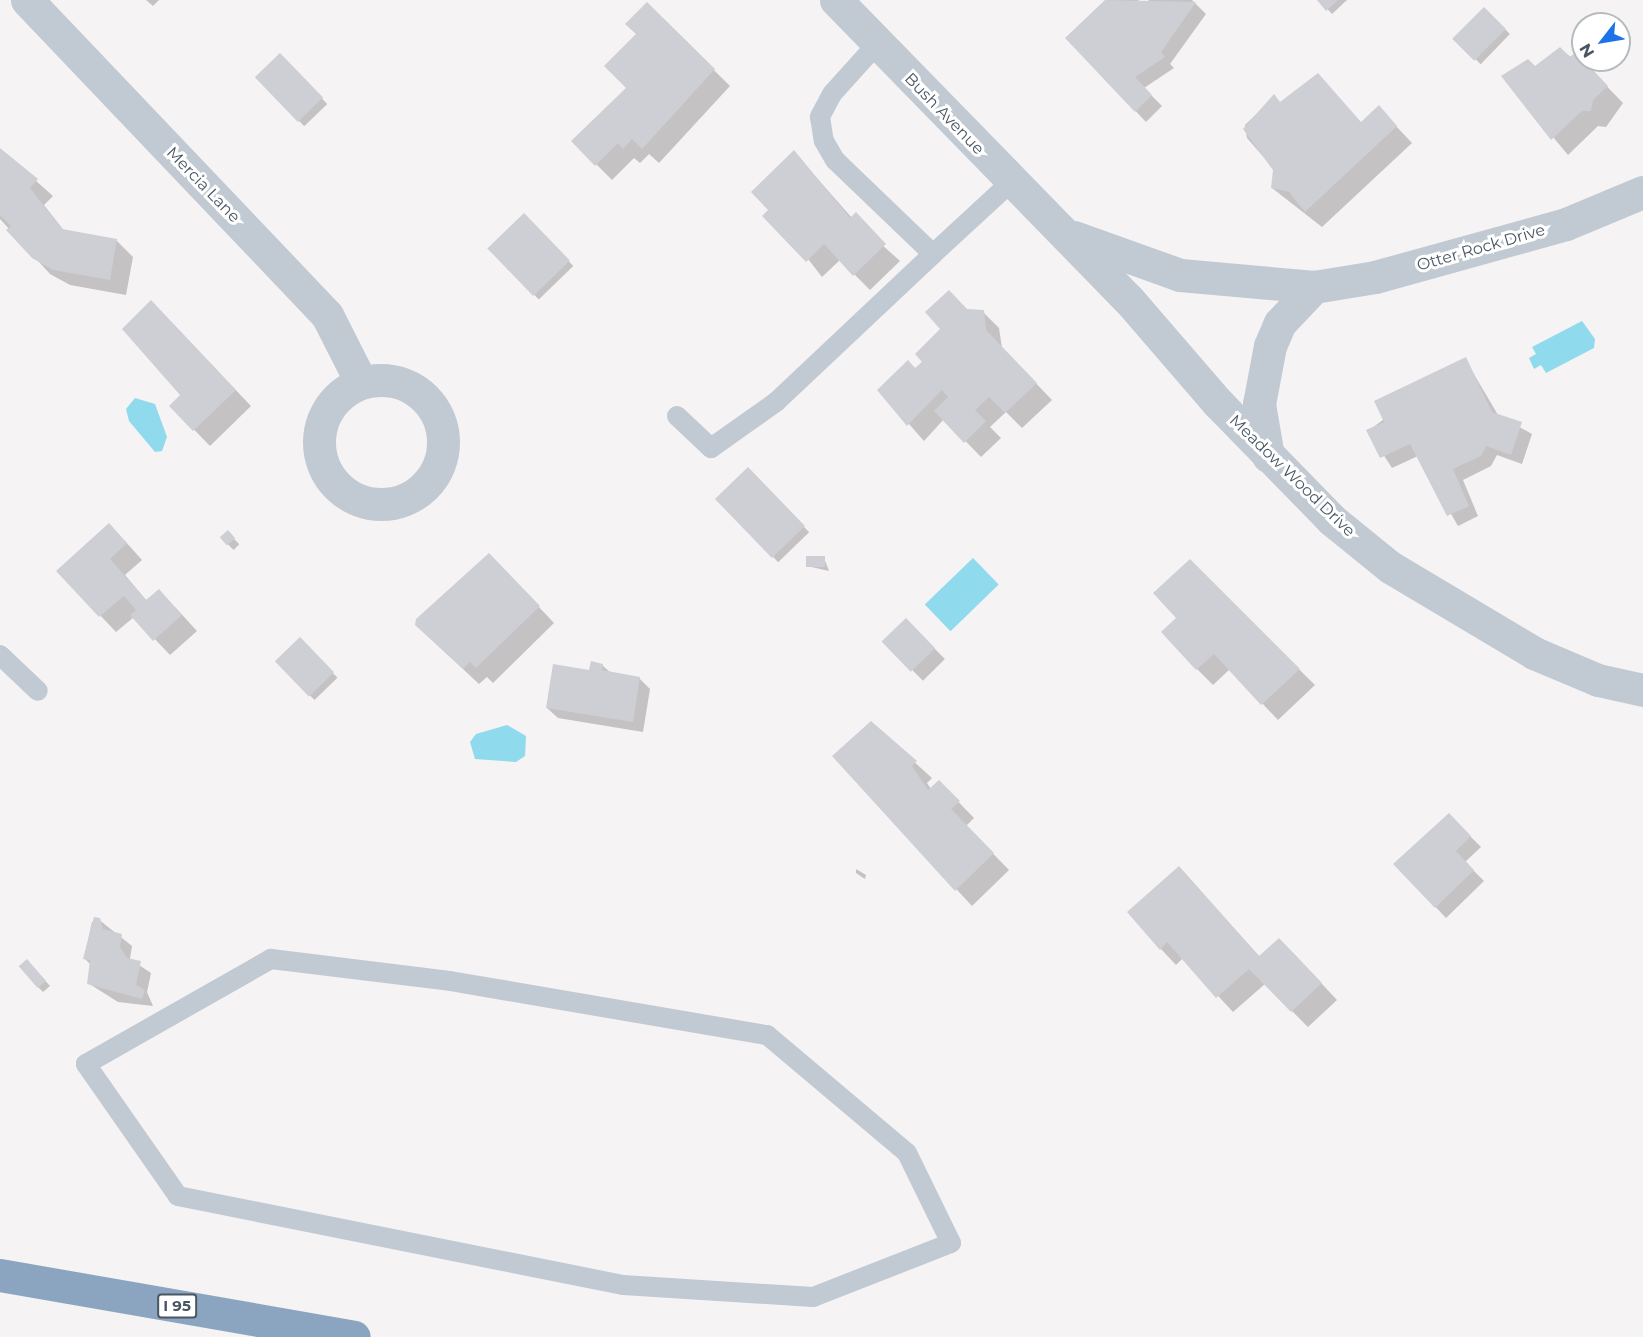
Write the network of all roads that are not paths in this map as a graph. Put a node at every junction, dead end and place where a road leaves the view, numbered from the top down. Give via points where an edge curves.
1 (27, 0) edge
2 (836, 0) edge
3 (877, 44) junction
4 (1010, 183) junction
5 (1643, 192) edge
6 (1053, 228) junction
7 (933, 254) junction
8 (1314, 287) junction
9 (361, 382) dead end
10 (677, 416) dead end
11 (1268, 456) junction
12 (0, 655) edge
13 (1643, 690) edge
14 (38, 691) dead end
15 (951, 1243) joint
16 (0, 1275) edge
17 (354, 1337) edge

1 - 9 street, Mercia Lane via 327,315
2 - 3 street, Bush Avenue
3 - 4 street, Bush Avenue
3 - 7 lane via 832,94 820,117 824,141 835,160
4 - 6 street, Bush Avenue
4 - 7 lane
5 - 8 street, Otter Rock Drive via 1566,224 1375,277
6 - 8 street, Otter Rock Drive via 1180,275
6 - 11 street, Meadow Wood Drive via 1129,300
7 - 10 lane via 776,402 711,448
8 - 11 street via 1280,324 1270,345 1259,404
11 - 13 street, Meadow Wood Drive via 1332,520 1390,567 1455,608 1534,653 1598,680
12 - 14 lane
15 - 15 lane via 907,1154 767,1035 450,981 271,959 86,1064 178,1196 623,1285 813,1297
16 - 17 highway, I 95

